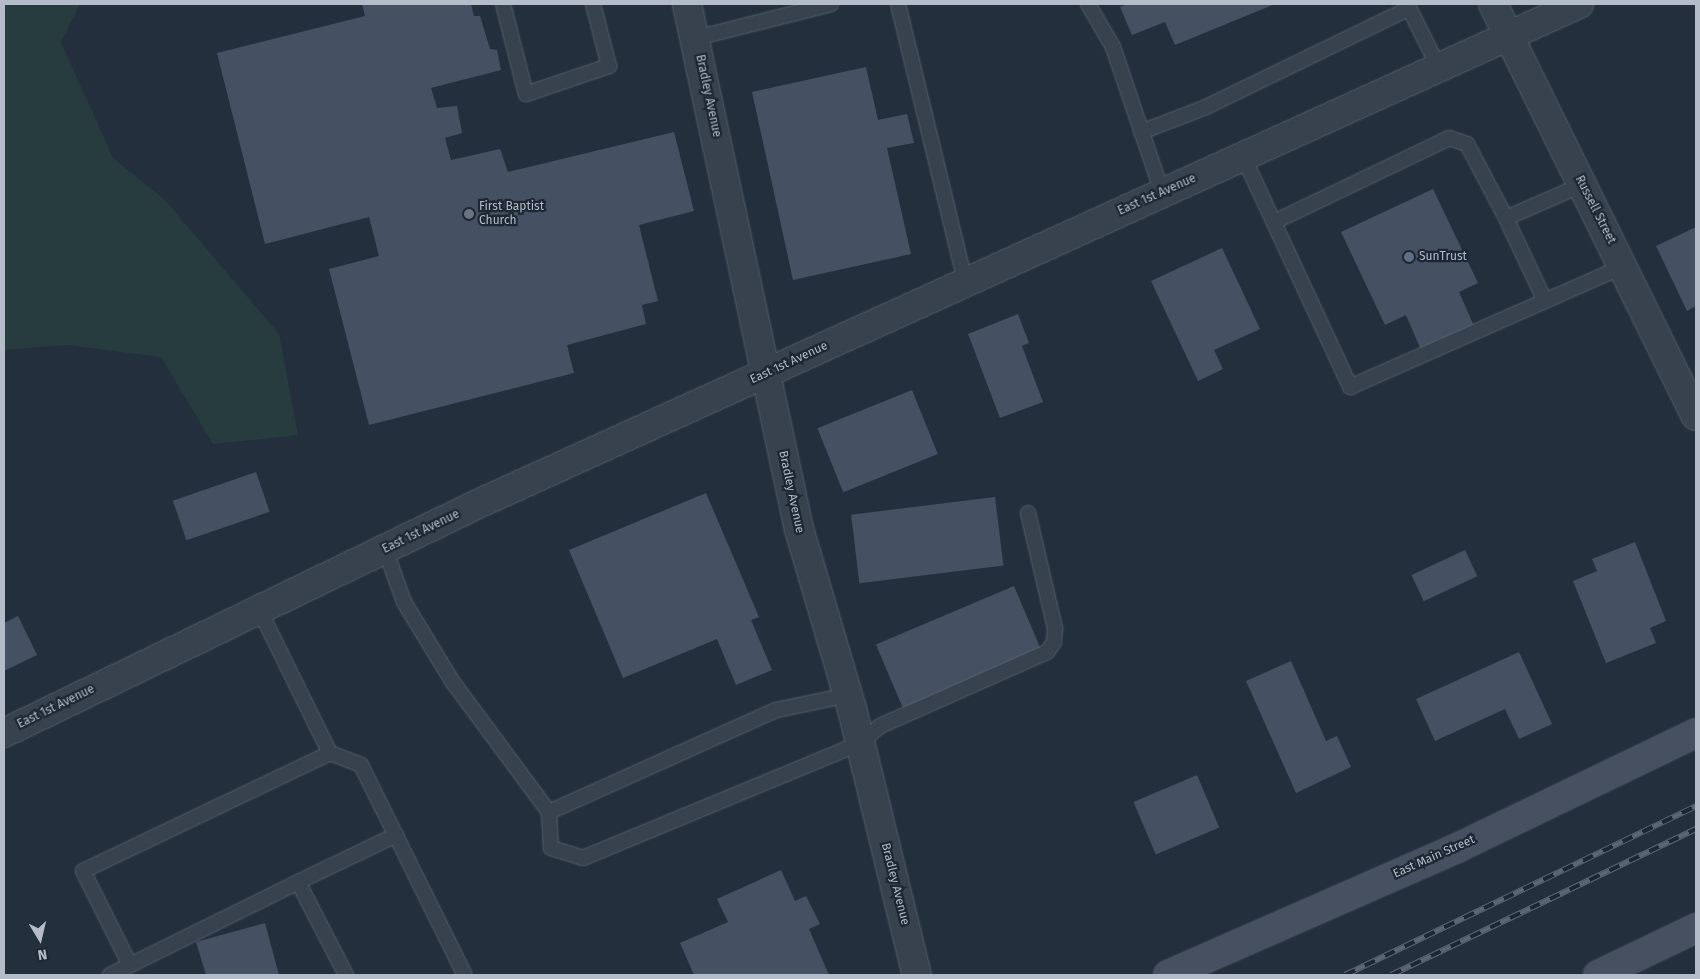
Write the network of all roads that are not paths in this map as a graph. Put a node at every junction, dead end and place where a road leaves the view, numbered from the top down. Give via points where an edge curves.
1 (503, 4) edge
2 (593, 4) edge
3 (687, 4) edge
4 (831, 4) edge
5 (898, 4) edge
6 (1088, 4) edge
7 (1493, 4) edge
8 (1579, 4) edge
9 (1408, 6) edge
10 (1509, 37) junction
11 (696, 38) junction
12 (1439, 68) junction
13 (1141, 132) junction
14 (1243, 156) junction
15 (1582, 185) junction
16 (1162, 192) junction
17 (1506, 218) junction
18 (1274, 222) junction
19 (1624, 266) junction
20 (965, 281) junction
21 (1545, 301) junction
22 (766, 374) junction
23 (1696, 416) edge
24 (1028, 514) dead end
25 (385, 549) junction
26 (259, 610) junction
27 (848, 695) junction
28 (4, 733) edge
29 (1696, 733) edge
30 (860, 743) junction
31 (330, 753) junction
32 (549, 812) junction
33 (396, 835) junction
34 (298, 882) junction
35 (1696, 928) edge
36 (130, 965) junction
37 (110, 975) edge
38 (346, 975) edge
39 (465, 975) edge
40 (917, 975) edge
41 (1168, 975) edge
42 (1598, 975) edge

1 - 2 lane via 526,94 609,66
3 - 11 street, Bradley Avenue
4 - 11 lane
5 - 20 lane
6 - 13 lane via 1113,48
7 - 10 street, Russell Street
8 - 10 street, East 1st Avenue
9 - 12 lane
9 - 13 lane via 1206,107
10 - 12 street, East 1st Avenue
10 - 15 street, Russell Street
11 - 22 street, Bradley Avenue
12 - 14 street, East 1st Avenue
13 - 16 lane
14 - 16 street, East 1st Avenue
14 - 18 lane
15 - 17 lane
15 - 19 street, Russell Street
16 - 20 street, East 1st Avenue
17 - 18 lane via 1467,144 1449,138
17 - 21 lane
18 - 21 lane via 1350,387
19 - 21 lane
19 - 23 street, Russell Street
20 - 22 street, East 1st Avenue
22 - 25 street, East 1st Avenue
22 - 27 street, Bradley Avenue via 799,529
24 - 30 lane via 1055,628 1054,642 1047,652 880,726
25 - 26 street, East 1st Avenue
25 - 32 lane via 404,602 452,681
26 - 28 street, East 1st Avenue
26 - 31 lane
27 - 30 street, Bradley Avenue
27 - 32 lane via 776,710
29 - 41 main road, East Main Street via 1458,848
30 - 32 lane via 583,858 551,848
30 - 40 street, Bradley Avenue
31 - 33 lane via 361,765
31 - 36 lane via 83,871
33 - 34 lane
33 - 39 lane
34 - 36 lane
34 - 38 lane
35 - 42 main road
36 - 37 lane

